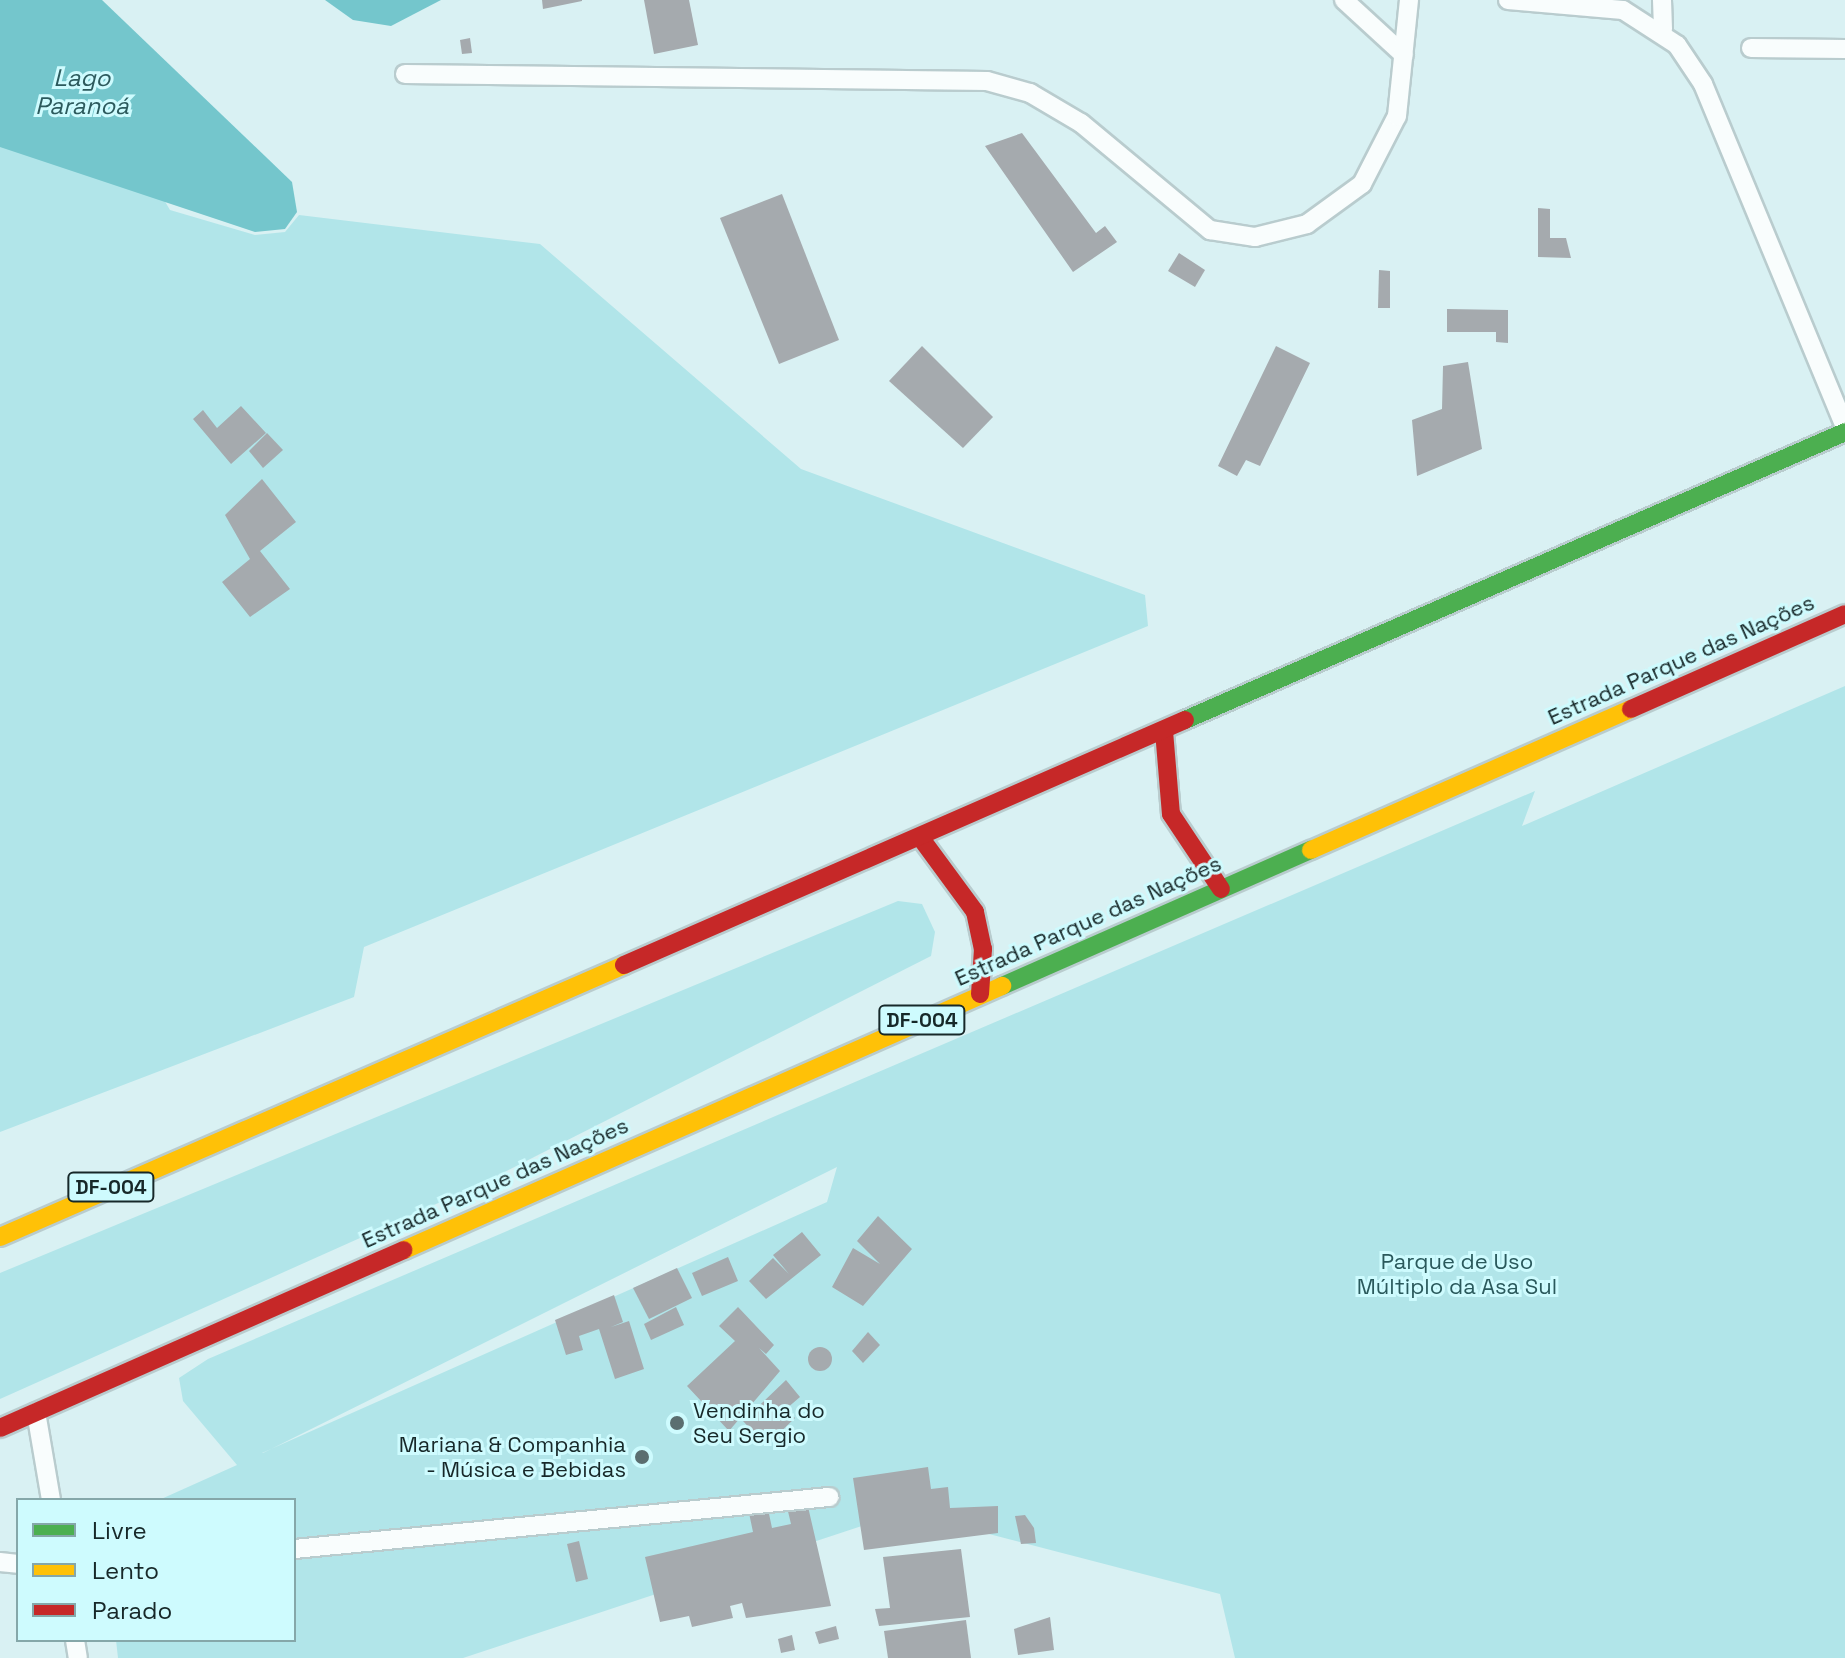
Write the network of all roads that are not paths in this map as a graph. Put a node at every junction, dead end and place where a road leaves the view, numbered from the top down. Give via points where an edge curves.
1 (1344, 0) edge
2 (1409, 0) edge
3 (1508, 0) edge
4 (1662, 0) edge
5 (1663, 29) junction
6 (1751, 48) dead end
7 (1845, 49) edge
8 (1404, 55) junction
9 (405, 74) dead end
10 (1845, 429) edge
11 (1845, 614) edge
12 (1164, 731) junction
13 (920, 837) junction
14 (1221, 889) junction
15 (980, 994) junction
16 (0, 1237) edge
17 (36, 1412) junction
18 (0, 1428) edge
19 (829, 1497) dead end
20 (51, 1498) edge
21 (296, 1549) edge

1 - 8 lane
2 - 8 lane
3 - 5 lane via 1623,10
4 - 5 lane
5 - 10 lane via 1703,84
6 - 7 lane
8 - 9 lane via 1397,116 1362,184 1307,224 1255,237 1210,230 1081,123 1030,93 987,81
10 - 12 highway, DF-004
11 - 14 highway, Estrada Parque das Nações / DF-004
12 - 13 highway, DF-004
12 - 14 highway via 1171,814
13 - 15 highway via 975,912 983,949
13 - 16 highway, DF-004
14 - 15 highway, Estrada Parque das Nações / DF-004
15 - 17 highway, Estrada Parque das Nações / DF-004
17 - 18 highway, Estrada Parque das Nações / DF-004
17 - 20 lane
19 - 21 lane

